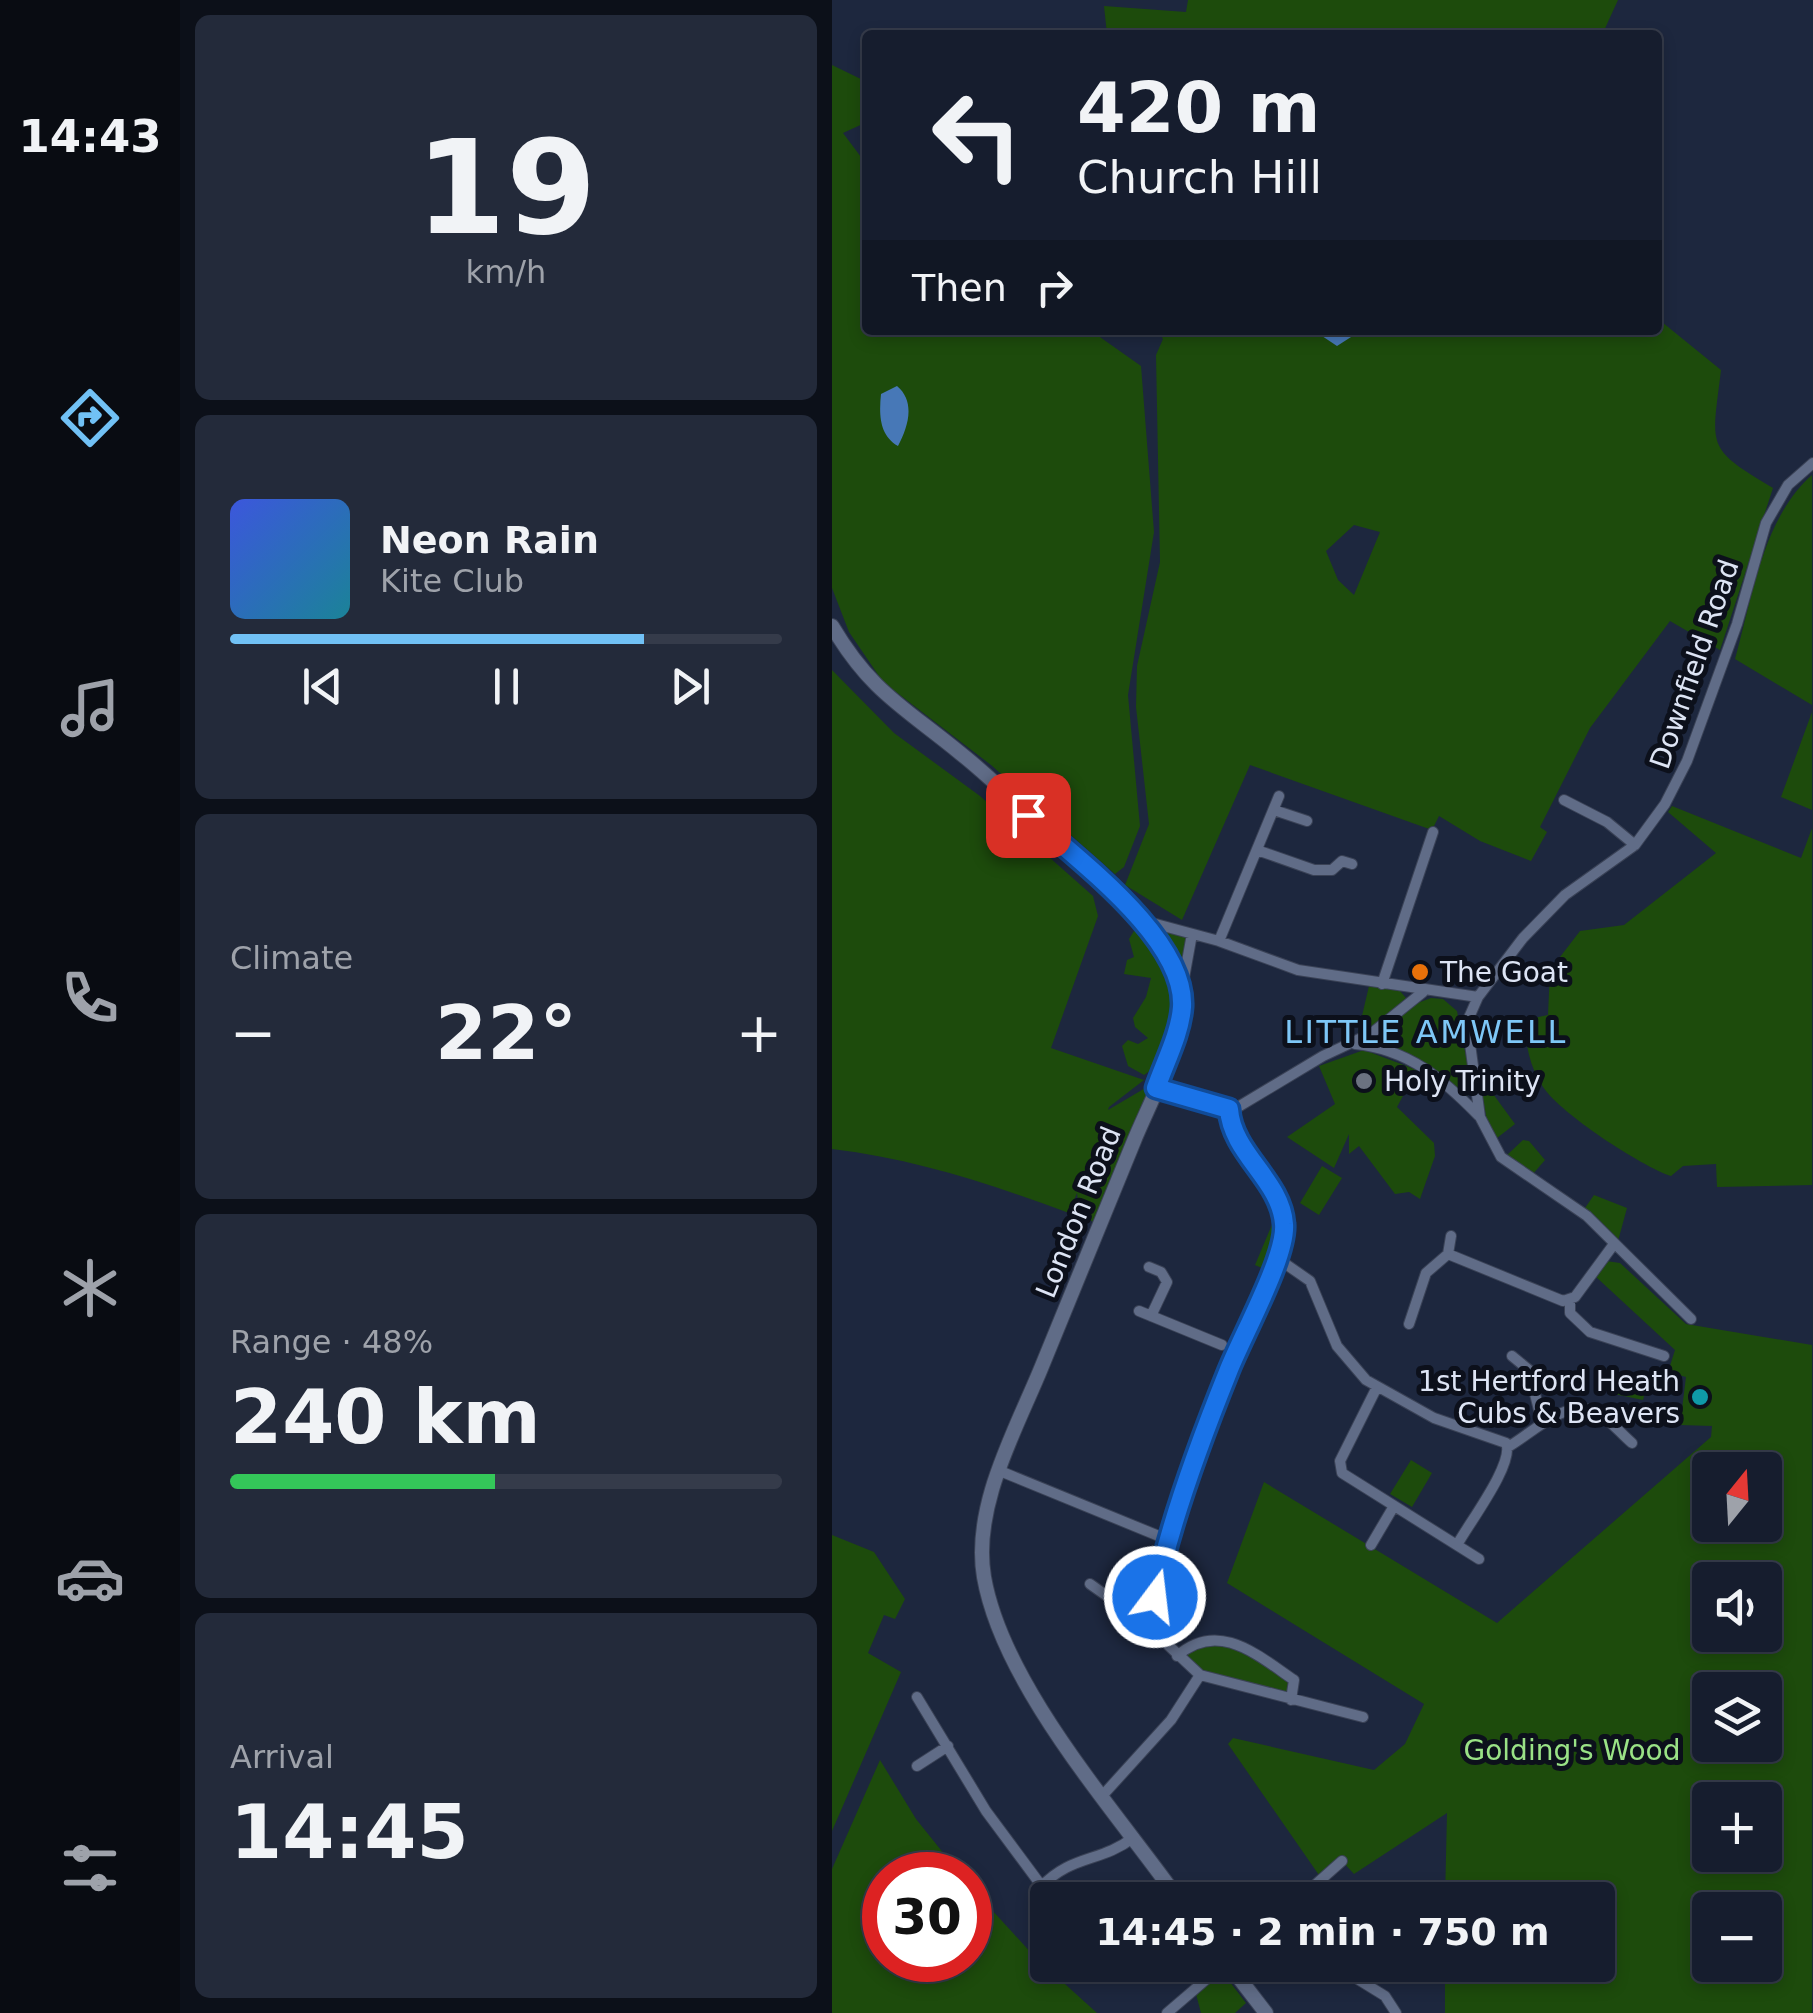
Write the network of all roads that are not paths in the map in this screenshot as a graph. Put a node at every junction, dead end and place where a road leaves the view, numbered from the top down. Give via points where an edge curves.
1 (1812, 463) edge
2 (832, 626) edge
3 (1279, 796) dead end
4 (1564, 800) dead end
5 (1274, 810) junction
6 (1307, 822) dead end
7 (1433, 832) dead end
8 (1634, 845) junction
9 (1257, 850) junction
10 (1352, 864) dead end
11 (1141, 920) junction
12 (1192, 934) junction
13 (1218, 941) junction
14 (1382, 984) junction
15 (1181, 990) junction
16 (1423, 992) junction
17 (1450, 995) junction
18 (1478, 997) junction
19 (1470, 1014) junction
20 (1352, 1044) junction
21 (1156, 1088) junction
22 (1229, 1109) junction
23 (1480, 1117) junction
24 (1451, 1236) dead end
25 (1614, 1244) junction
26 (1448, 1254) junction
27 (1277, 1258) junction
28 (1149, 1267) dead end
29 (1570, 1300) junction
30 (1139, 1311) dead end
31 (1151, 1316) junction
32 (1692, 1319) dead end
33 (1408, 1324) dead end
34 (1244, 1333) junction
35 (1222, 1345) junction
36 (1512, 1356) dead end
37 (1664, 1356) dead end
38 (1228, 1371) junction
39 (1377, 1387) junction
40 (1542, 1422) junction
41 (1632, 1442) dead end
42 (1508, 1446) junction
43 (1000, 1471) junction
44 (1394, 1506) junction
45 (1171, 1541) junction
46 (1371, 1545) dead end
47 (1458, 1545) junction
48 (1479, 1558) dead end
49 (1090, 1584) dead end
50 (1155, 1609) junction
51 (1177, 1656) junction
52 (1200, 1674) junction
53 (917, 1697) dead end
54 (1291, 1700) junction
55 (1363, 1717) dead end
56 (948, 1746) junction
57 (917, 1766) dead end
58 (1103, 1796) junction
59 (1134, 1837) junction
60 (1342, 1861) dead end
61 (1038, 1882) edge
62 (1047, 1882) edge
63 (1166, 1882) edge
64 (1318, 1882) edge
65 (1205, 1982) edge
66 (1240, 1982) edge
67 (1362, 1982) edge
68 (1410, 2009) dead end
69 (1167, 2013) edge
70 (1266, 2013) edge
71 (1397, 2013) edge

1 - 8 street, Downfield Road via 1788,485 1766,523 1687,761
2 - 11 main road via 867,679 894,705 984,773
3 - 5 street
4 - 8 street via 1608,822
5 - 6 street
5 - 9 street
7 - 14 street
8 - 18 street, Downfield Road via 1565,895
9 - 10 street via 1314,870
9 - 13 street
11 - 12 street
11 - 15 main road via 1164,950
12 - 13 street
12 - 15 street
13 - 14 street via 1298,970
14 - 16 street
15 - 21 main road, London Road via 1180,1022
16 - 17 street
16 - 20 street
17 - 18 street
17 - 19 street
18 - 19 street, Downfield Road
19 - 23 street via 1467,1036
20 - 22 street
20 - 23 street via 1417,1062
21 - 22 street
21 - 43 main road, London Road
22 - 27 street via 1236,1140 1284,1218
23 - 25 street via 1504,1161 1587,1216
24 - 26 street
25 - 29 street
25 - 32 street
26 - 29 street
26 - 33 street via 1430,1267
27 - 34 street
27 - 39 street via 1310,1281 1337,1346
28 - 31 street via 1164,1275 1167,1286
29 - 37 street via 1570,1313 1583,1328
30 - 31 street
31 - 35 street
34 - 35 street
34 - 38 street
35 - 38 street
36 - 40 street via 1530,1374
38 - 45 street
39 - 42 street
39 - 44 street via 1340,1468
40 - 41 street via 1587,1409
40 - 42 street
42 - 47 street via 1506,1468
43 - 45 street
43 - 58 main road, London Road via 982,1550 996,1620 1048,1718
44 - 46 street
44 - 47 street
45 - 50 street
47 - 48 street
49 - 50 street via 1121,1606
50 - 51 street via 1162,1636
51 - 52 street
51 - 54 street via 1197,1640 1226,1640 1294,1680
52 - 54 street
52 - 58 street via 1171,1720
53 - 56 street
54 - 55 street
56 - 57 street
56 - 61 street
58 - 59 main road, London Road
59 - 62 street via 1108,1855 1065,1865
59 - 63 main road, London Road
60 - 64 street
65 - 69 street
66 - 70 main road
67 - 71 street via 1386,1996
68 - 71 street

